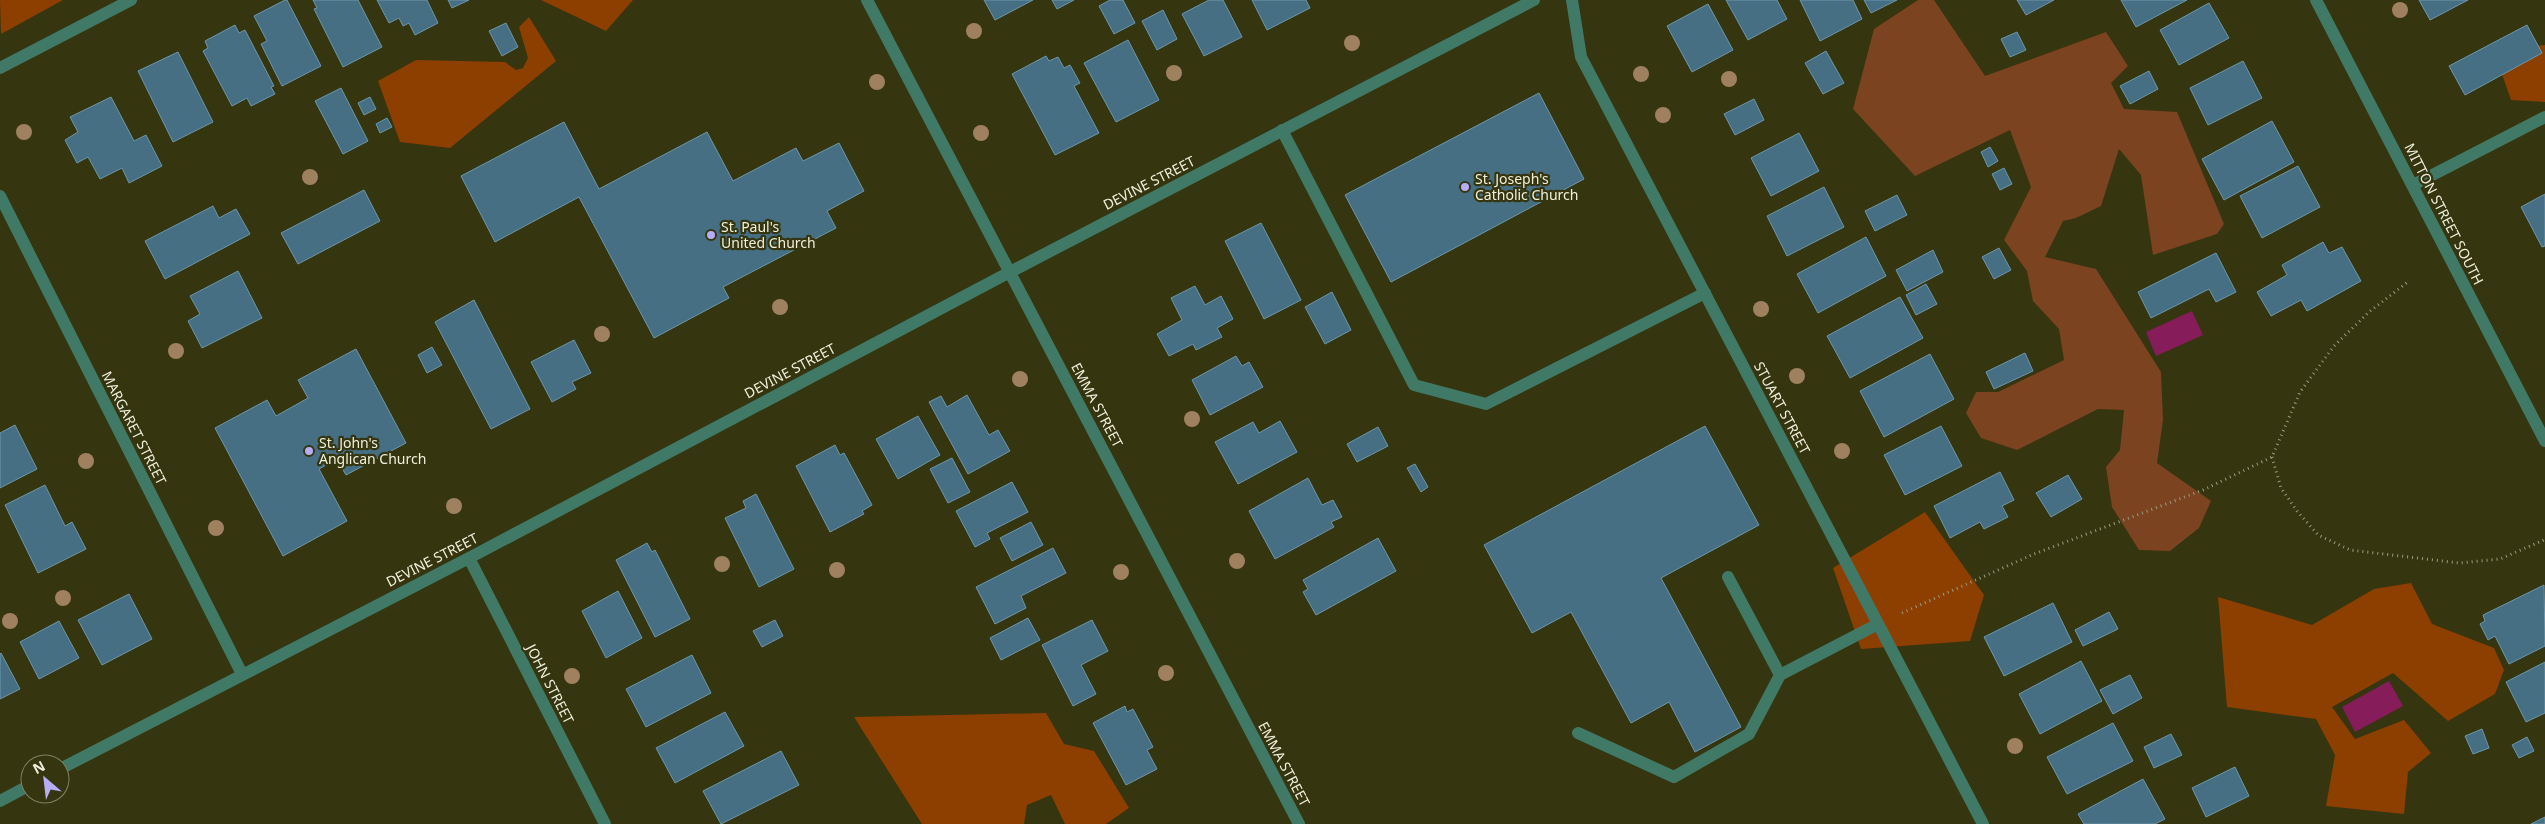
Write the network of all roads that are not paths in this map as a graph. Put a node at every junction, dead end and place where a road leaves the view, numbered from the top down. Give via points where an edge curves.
1 (131, 0) edge
2 (867, 0) edge
3 (1534, 0) edge
4 (1572, 0) edge
5 (2316, 0) edge
6 (0, 68) edge
7 (2545, 117) edge
8 (1282, 130) junction
9 (2412, 186) junction
10 (0, 196) edge
11 (1010, 272) junction
12 (1705, 293) junction
13 (2545, 441) edge
14 (469, 558) junction
15 (1728, 577) dead end
16 (1878, 624) junction
17 (242, 674) junction
18 (1780, 675) junction
19 (1578, 733) dead end
20 (70, 764) edge
21 (20, 790) edge
22 (0, 800) edge
23 (605, 824) edge
24 (1299, 824) edge
25 (1983, 824) edge

1 - 6 street
2 - 11 street, EMMA STREET
3 - 8 street, DEVINE STREET
4 - 12 street, STUART STREET via 1581,57
5 - 9 street, MITTON STREET SOUTH
7 - 9 street
8 - 11 street, DEVINE STREET
8 - 12 street via 1414,385 1486,404
9 - 13 street, MITTON STREET SOUTH
10 - 17 street, MARGARET STREET
11 - 14 street, DEVINE STREET
11 - 24 street, EMMA STREET
12 - 16 street, STUART STREET
14 - 17 street, DEVINE STREET
14 - 23 street, JOHN STREET
15 - 18 street
16 - 18 street
16 - 25 street, STUART STREET
17 - 20 street, DEVINE STREET
18 - 19 street via 1749,734 1674,777
21 - 22 street

